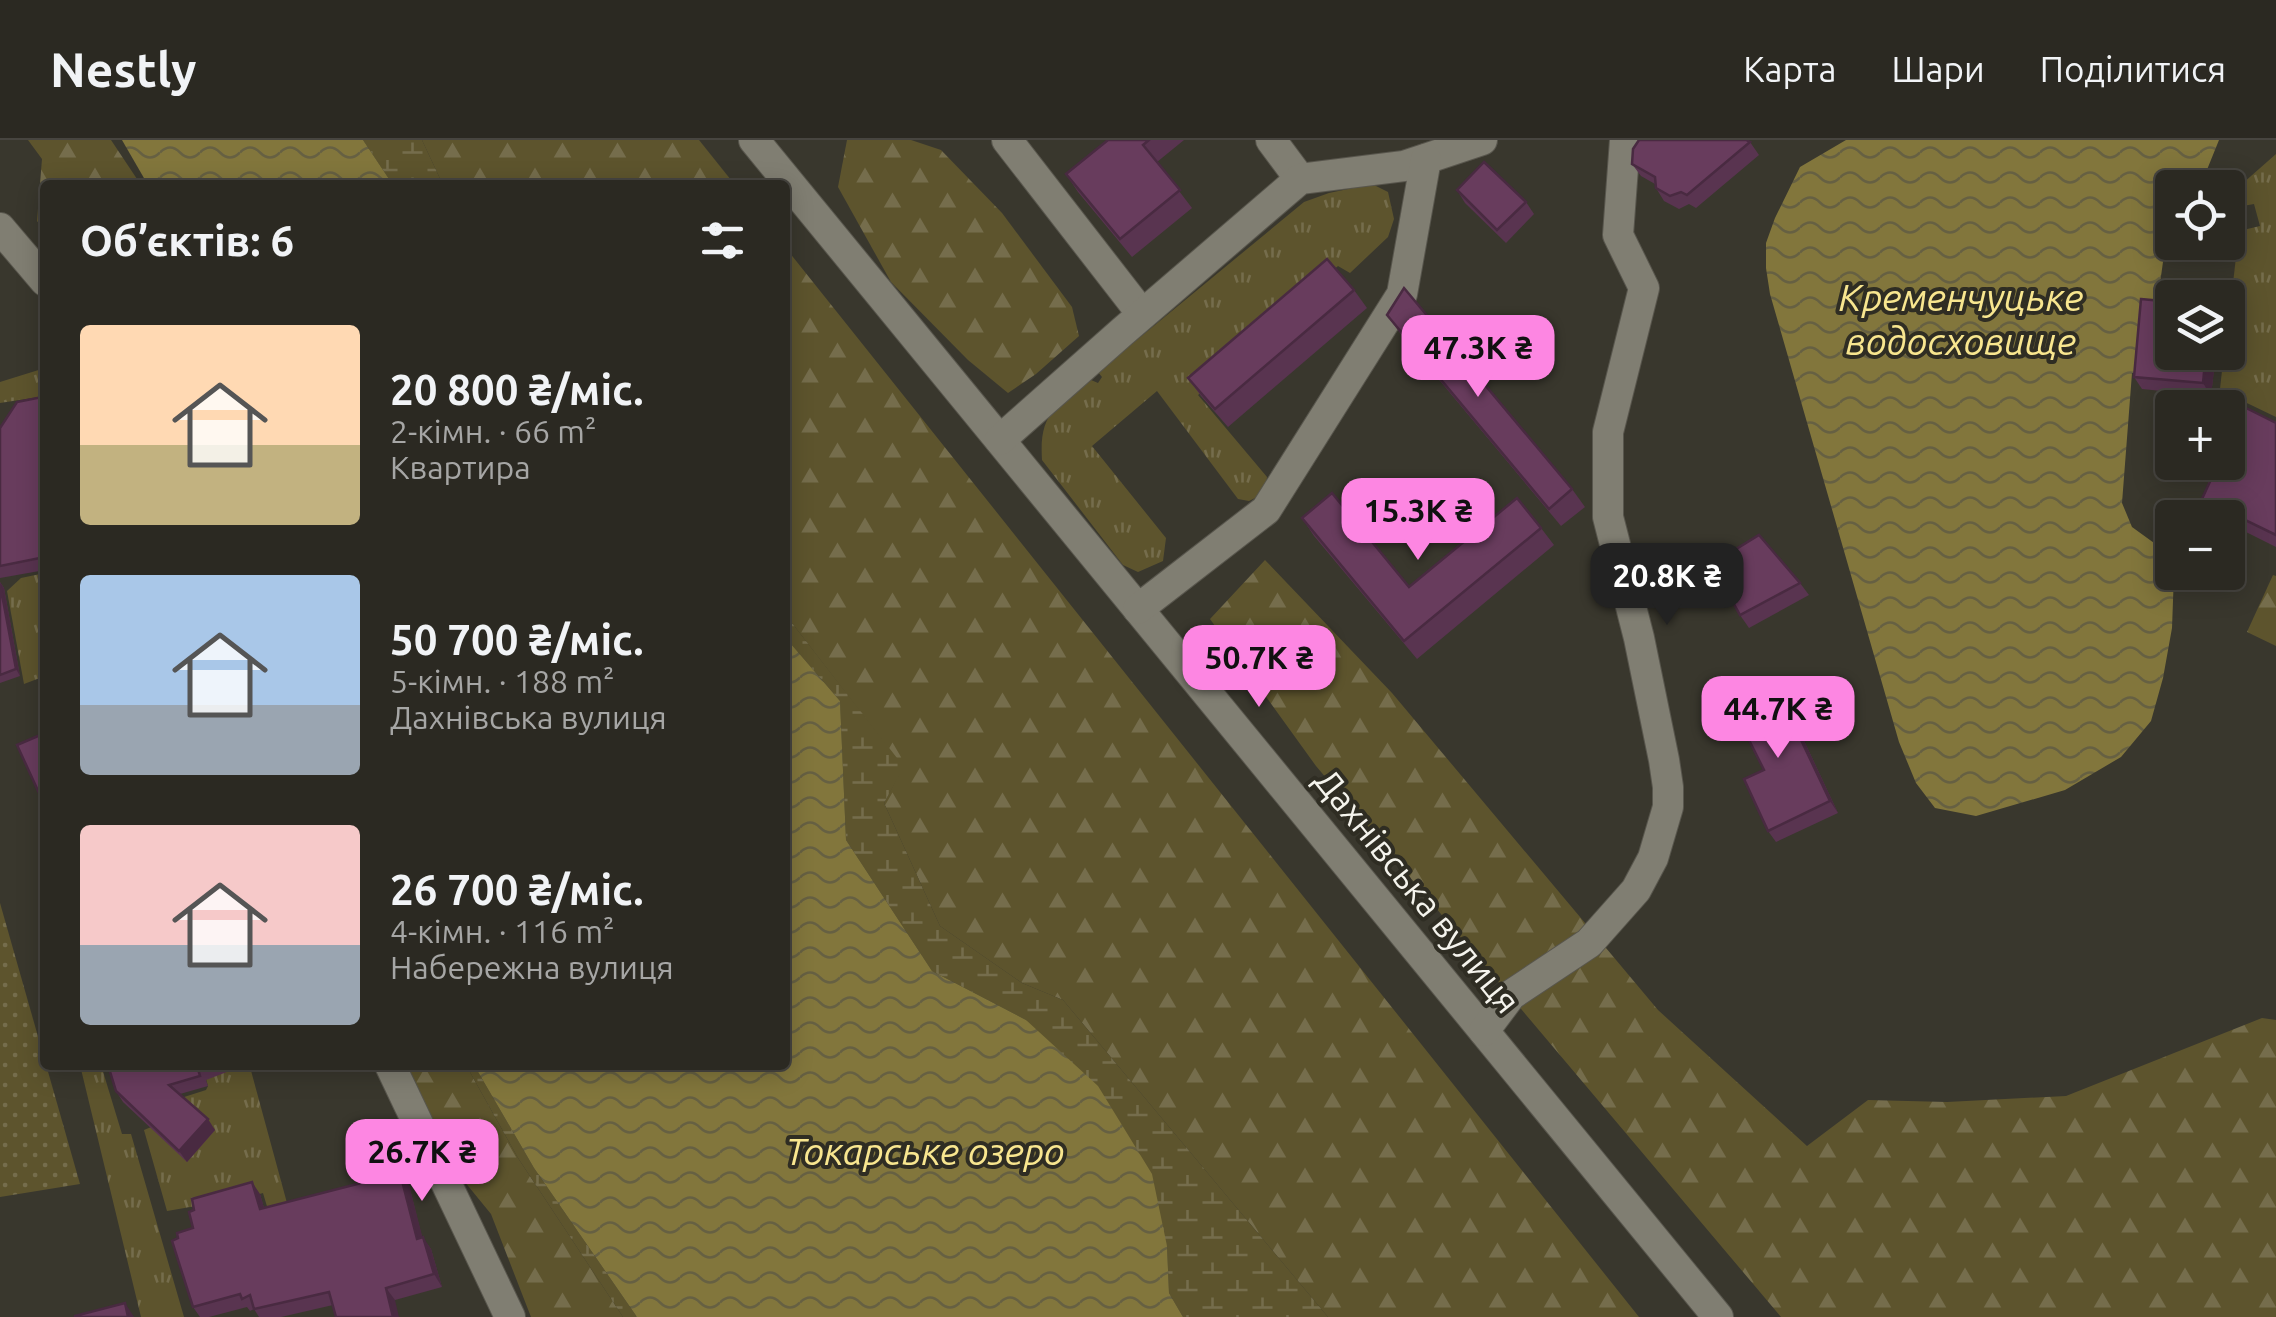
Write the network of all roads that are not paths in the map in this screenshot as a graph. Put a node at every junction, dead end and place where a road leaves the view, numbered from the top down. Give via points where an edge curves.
1 (754, 140) edge
2 (1007, 140) edge
3 (1271, 140) edge
4 (1482, 140) edge
5 (1625, 140) edge
6 (1426, 159) junction
7 (1300, 179) junction
8 (787, 180) edge
9 (790, 184) edge
10 (5, 243) edge
11 (40, 277) edge
12 (1142, 314) junction
13 (1000, 440) junction
14 (1138, 609) junction
15 (1484, 1031) junction
16 (392, 1070) edge
17 (510, 1317) edge
18 (1718, 1317) edge

1 - 8 street, Дахнівська вулиця
2 - 12 street
3 - 7 street
4 - 6 street
5 - 15 street via 1618,236 1644,288 1608,432 1608,516 1664,760 1668,808 1636,890 1590,944 1511,995
6 - 7 street
6 - 14 street via 1402,294 1266,510
7 - 12 street
9 - 13 street, Дахнівська вулиця
10 - 11 street
12 - 13 street
13 - 14 street, Дахнівська вулиця
14 - 15 street, Дахнівська вулиця
15 - 18 street, Дахнівська вулиця
16 - 17 street

